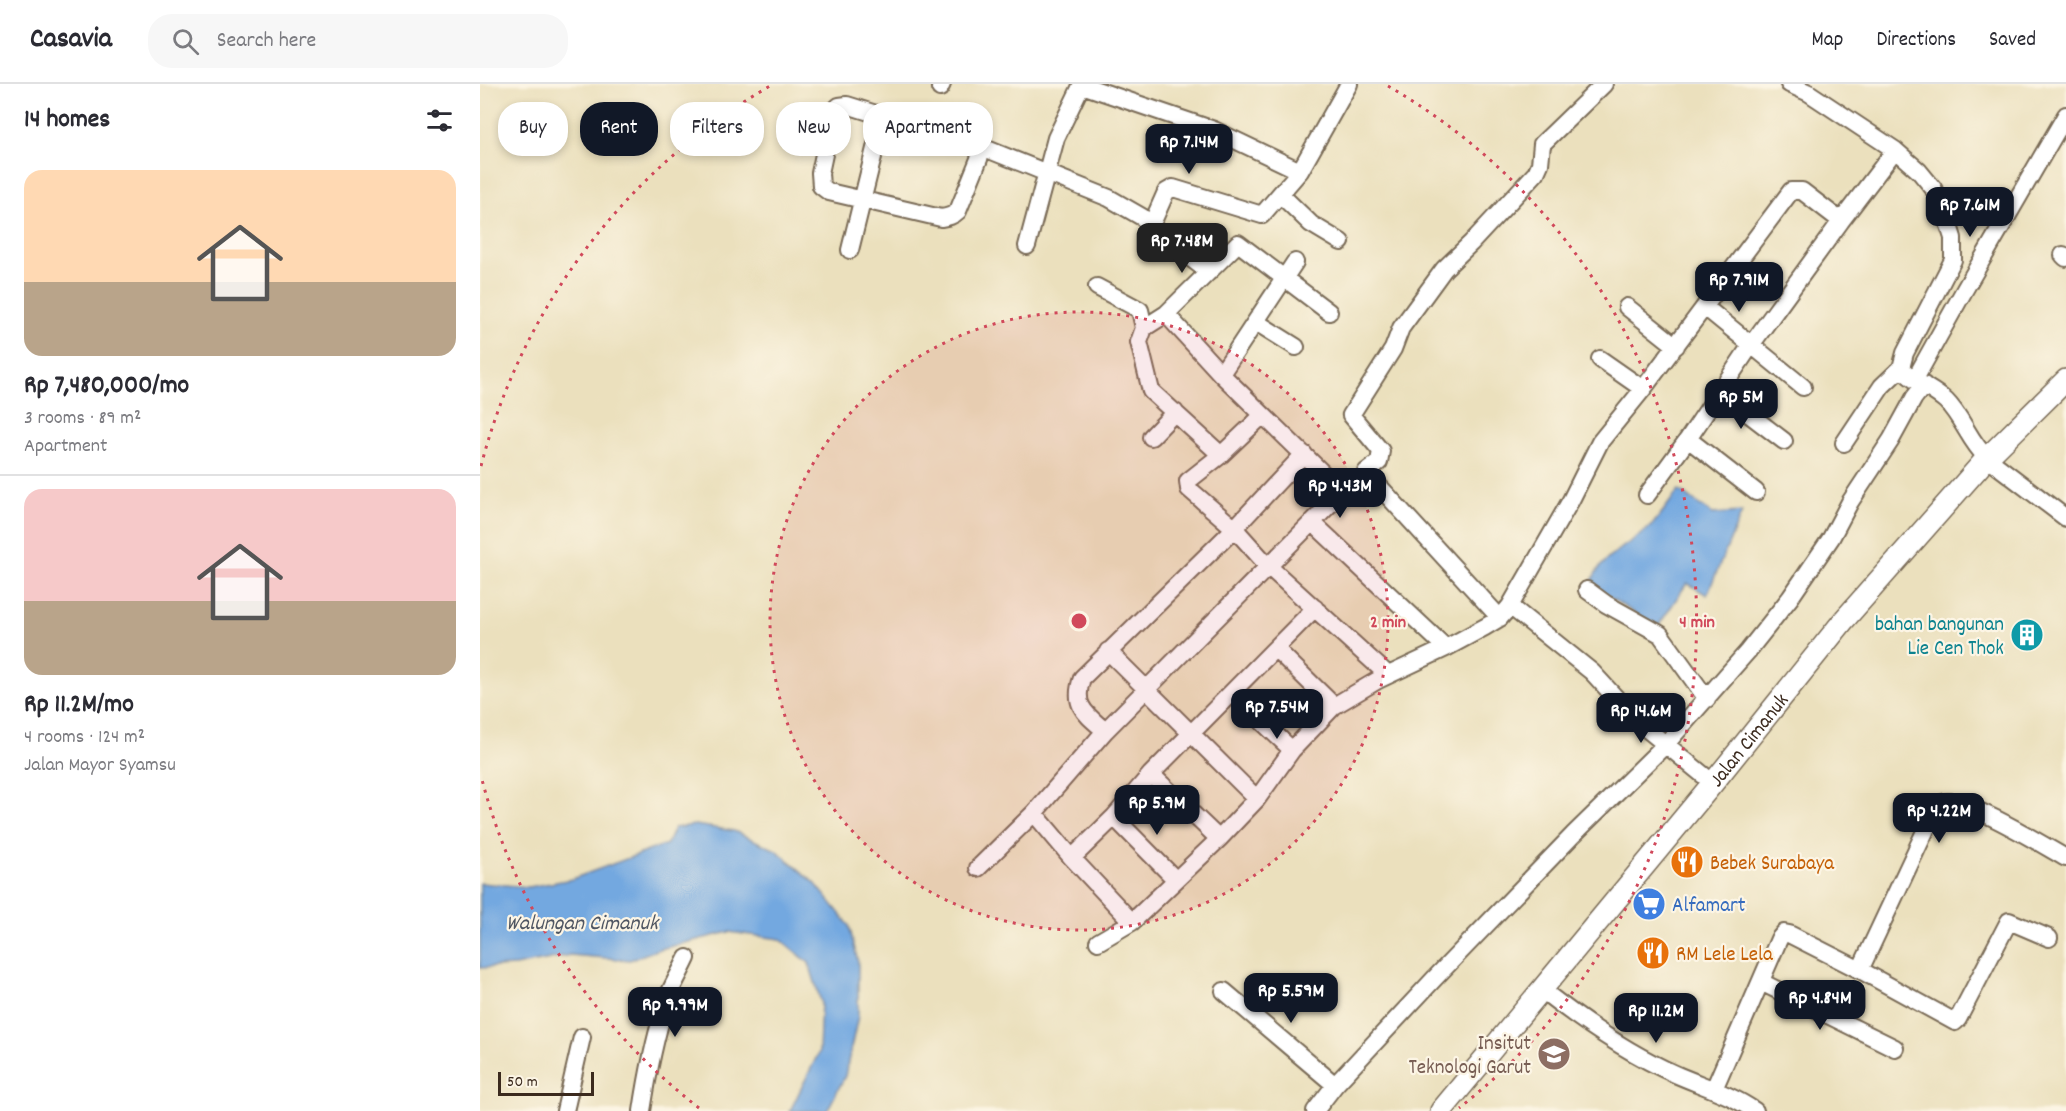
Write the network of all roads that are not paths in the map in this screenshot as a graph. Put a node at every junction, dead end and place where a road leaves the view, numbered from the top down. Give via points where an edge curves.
1 (1082, 84) edge
2 (1349, 84) edge
3 (1604, 84) edge
4 (1789, 84) edge
5 (1811, 89) edge
6 (863, 110) edge
7 (2066, 115) edge
8 (1895, 150) junction
9 (993, 151) edge
10 (873, 156) edge
11 (980, 156) edge
12 (1046, 171) junction
13 (1300, 171) junction
14 (1280, 194) junction
15 (862, 198) junction
16 (1841, 221) junction
17 (1151, 226) junction
18 (1341, 242) dead end
19 (1027, 246) dead end
20 (850, 250) dead end
21 (1296, 262) dead end
22 (1209, 272) junction
23 (1284, 279) junction
24 (1096, 287) dead end
25 (1627, 307) dead end
26 (1705, 307) junction
27 (1329, 312) dead end
28 (1166, 314) junction
29 (1256, 322) junction
30 (1144, 328) junction
31 (1751, 345) junction
32 (1676, 346) junction
33 (1296, 347) dead end
34 (1600, 359) dead end
35 (1901, 368) junction
36 (1221, 374) junction
37 (2066, 380) edge
38 (1919, 382) junction
39 (1803, 387) dead end
40 (1643, 389) junction
41 (1720, 392) junction
42 (1175, 412) junction
43 (1263, 414) junction
44 (1151, 437) dead end
45 (1688, 439) junction
46 (1784, 441) dead end
47 (1844, 443) dead end
48 (1304, 454) junction
49 (1221, 455) junction
50 (1987, 458) junction
51 (1756, 492) dead end
52 (1647, 495) dead end
53 (2066, 518) edge
54 (1312, 522) junction
55 (1234, 528) junction
56 (1268, 566) junction
57 (1587, 590) dead end
58 (1315, 608) junction
59 (1505, 612) junction
60 (1446, 648) junction
61 (1276, 649) junction
62 (1108, 651) junction
63 (1388, 675) junction
64 (1146, 690) junction
65 (1232, 693) junction
66 (1707, 699) junction
67 (1334, 706) junction
68 (1105, 731) junction
69 (1191, 733) junction
70 (1666, 744) junction
71 (1292, 750) junction
72 (1150, 774) junction
73 (1713, 783) junction
74 (1257, 799) junction
75 (1035, 813) junction
76 (1114, 817) junction
77 (1219, 839) junction
78 (1072, 858) junction
79 (2066, 858) edge
80 (978, 868) dead end
81 (1176, 880) junction
82 (1132, 922) junction
83 (2049, 938) dead end
84 (1098, 942) dead end
85 (687, 958) dead end
86 (1860, 969) junction
87 (1761, 982) junction
88 (1542, 990) junction
89 (1224, 991) dead end
90 (582, 1037) dead end
91 (1895, 1048) dead end
92 (1335, 1085) junction
93 (1714, 1089) junction
94 (565, 1111) edge
95 (642, 1111) edge
96 (1315, 1111) edge
97 (1442, 1111) edge
98 (1755, 1111) edge

1 - 12 street via 1056,138
1 - 13 street via 1214,130
2 - 13 street
3 - 59 street via 1542,144 1536,173 1444,268 1401,328 1393,349 1351,415 1381,451 1378,462 1366,472
4 - 5 street
5 - 8 street
6 - 15 street via 847,105 833,112 820,173 821,186 829,192
7 - 38 street via 1965,289
8 - 16 street
8 - 35 street via 1933,188 1950,230 1954,252
9 - 12 street
10 - 15 street
11 - 15 street via 954,215 941,218
12 - 17 street via 1109,198
12 - 19 street
13 - 14 street
14 - 17 street via 1262,215 1173,188 1166,192
14 - 18 street via 1311,224
15 - 20 street
16 - 26 street via 1802,191 1791,191
16 - 31 street
17 - 22 street
21 - 23 street
22 - 23 street via 1238,243
22 - 28 street
23 - 27 street
23 - 29 street
24 - 30 street via 1140,310
25 - 32 street
26 - 31 street
26 - 32 street
28 - 30 street
28 - 36 street
29 - 33 street
29 - 36 street
30 - 42 street via 1139,342 1148,385
31 - 39 street
31 - 41 street
32 - 40 street
34 - 40 street
35 - 38 street
35 - 47 street via 1882,386
36 - 43 street
37 - 50 main road, Jalan Cimanuk
38 - 50 street via 1960,416 1971,439
38 - 66 street via 1891,440 1831,538 1790,598
40 - 59 street via 1600,442
41 - 45 street
41 - 46 street
42 - 44 street
42 - 49 street
43 - 48 street
43 - 49 street
45 - 51 street
45 - 52 street
48 - 54 street via 1342,492
48 - 55 street
49 - 55 street via 1188,481 1189,487
50 - 53 street
50 - 73 main road, Jalan Cimanuk via 1844,620
54 - 56 street
54 - 60 street
55 - 56 street
55 - 62 street
56 - 58 street
56 - 64 street
57 - 66 street via 1660,634
58 - 61 street
58 - 63 street
59 - 60 street
59 - 70 street via 1592,672 1638,721
60 - 63 street
61 - 65 street
61 - 67 street
62 - 64 street
62 - 68 street via 1082,678 1078,696 1080,706
63 - 67 street
64 - 68 street
64 - 69 street
65 - 69 street
65 - 71 street
66 - 70 street
67 - 71 street
68 - 75 street
69 - 72 street
69 - 74 street
70 - 73 street
70 - 92 street via 1557,851
71 - 74 street
72 - 76 street
72 - 77 street
73 - 88 main road, Jalan Cimanuk
74 - 77 street
75 - 78 street
75 - 80 street
76 - 78 street
76 - 81 street
77 - 81 street
78 - 82 street
79 - 86 street via 1963,805 1942,803 1936,808
81 - 82 street
82 - 84 street
83 - 86 street via 2009,921 1955,1022
85 - 95 street via 666,1006
86 - 87 street via 1784,933
87 - 91 street
87 - 93 street
88 - 93 street via 1582,1022 1621,1045 1675,1074
88 - 97 main road, Jalan Cimanuk
89 - 92 street
90 - 94 street
92 - 96 street
93 - 98 street

